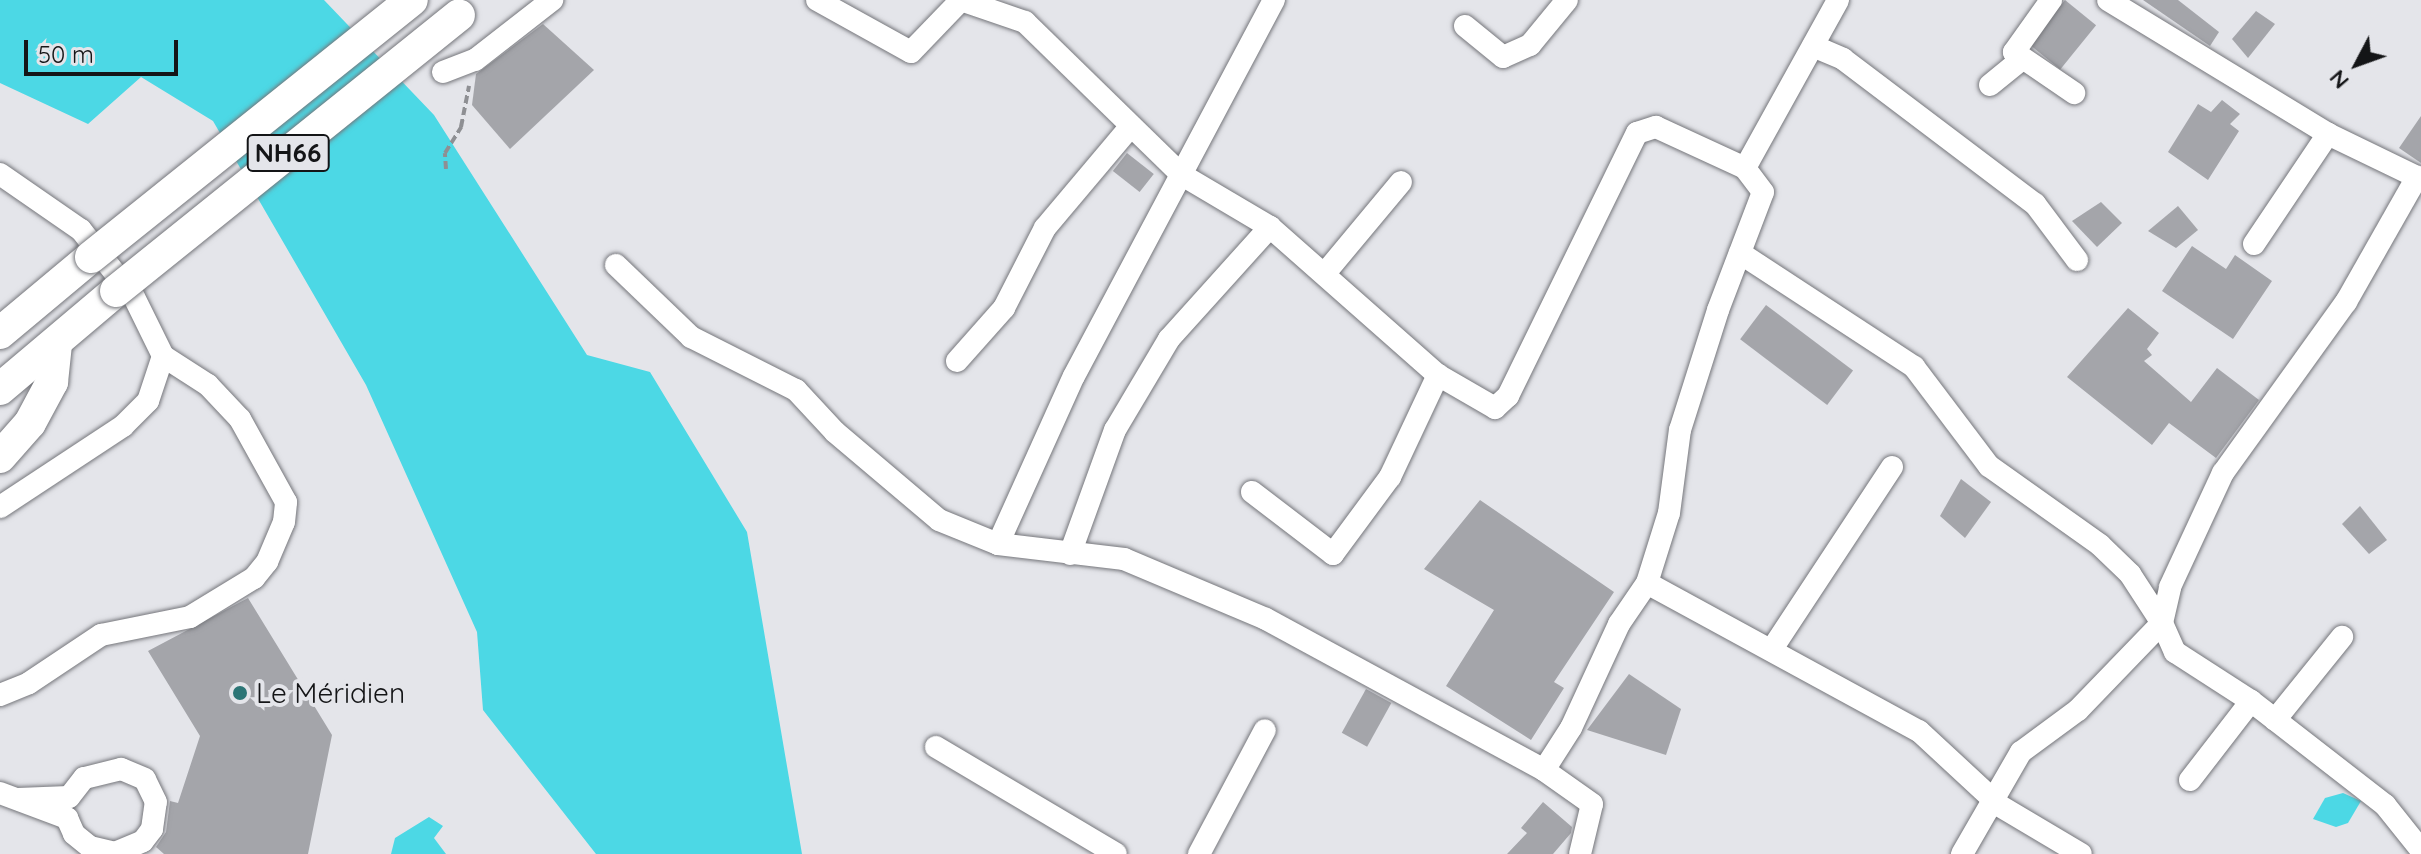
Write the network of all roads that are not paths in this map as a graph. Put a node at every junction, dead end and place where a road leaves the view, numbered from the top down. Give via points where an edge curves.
1 (412, 0) edge
2 (552, 0) edge
3 (817, 0) edge
4 (1274, 0) edge
5 (1567, 0) edge
6 (1838, 0) edge
7 (2051, 0) edge
8 (2114, 2) edge
9 (468, 7) edge
10 (1465, 26) dead end
11 (1813, 46) junction
12 (2022, 59) junction
13 (443, 72) dead end
14 (1990, 85) dead end
15 (2074, 93) dead end
16 (1131, 126) junction
17 (2328, 134) junction
18 (1745, 168) junction
19 (0, 174) edge
20 (1182, 175) junction
21 (2419, 178) edge
22 (1401, 182) dead end
23 (1270, 227) junction
24 (2254, 244) dead end
25 (1740, 253) junction
26 (2077, 260) dead end
27 (616, 265) dead end
28 (1326, 272) junction
29 (14, 313) edge
30 (0, 333) edge
31 (56, 344) junction
32 (163, 356) junction
33 (957, 361) dead end
34 (1438, 375) junction
35 (0, 389) edge
36 (0, 457) edge
37 (1892, 467) dead end
38 (1252, 492) dead end
39 (0, 507) edge
40 (998, 544) junction
41 (1070, 554) junction
42 (1647, 583) junction
43 (2162, 623) junction
44 (2342, 637) dead end
45 (1772, 649) junction
46 (0, 695) edge
47 (2251, 701) junction
48 (2275, 720) junction
49 (1265, 730) dead end
50 (936, 747) dead end
51 (1544, 770) junction
52 (2190, 780) dead end
53 (9, 796) edge
54 (1994, 800) junction
55 (2419, 843) edge
56 (1116, 854) edge
57 (1199, 854) edge
58 (1580, 854) edge
59 (1962, 854) edge
60 (2080, 854) edge

1 - 29 highway, NH66, bridge
2 - 13 street via 475,60
3 - 16 street via 911,52 961,0 1025,22
4 - 20 street
5 - 10 street via 1530,45 1503,57
6 - 11 street
7 - 12 street via 2014,52
8 - 17 street
9 - 31 highway, NH66, bridge
11 - 18 street
11 - 26 street via 1843,59 2035,204
12 - 14 street
12 - 15 street
16 - 20 street
16 - 33 street via 1045,228 1004,308
17 - 21 street
17 - 24 street
18 - 25 street via 1763,192
18 - 34 street via 1656,127 1637,133 1508,396 1495,408
19 - 32 street via 81,230 134,297
20 - 23 street
20 - 40 street via 1074,376
21 - 43 street via 2346,302 2223,473 2170,587
22 - 28 street
23 - 28 street
23 - 41 street via 1169,339 1115,430
25 - 42 street via 1680,430 1669,513
25 - 43 street via 1914,367 1989,466 2100,545 2130,574
27 - 40 street via 691,337 796,390 835,432 939,520
28 - 34 street
29 - 30 highway, NH66
31 - 35 highway, NH66
31 - 36 highway via 52,382 30,423
32 - 39 street via 148,401 123,426
32 - 46 street via 208,385 240,419 286,502 284,522 267,562 254,578 190,617 101,635 29,683
34 - 38 street via 1390,477 1333,554
37 - 45 street
40 - 41 street
41 - 51 street via 1124,559 1266,619
42 - 45 street
42 - 51 street via 1619,624 1571,728
43 - 47 street via 2175,652
43 - 54 street via 2078,710 2021,752
44 - 48 street
45 - 54 street via 1919,731
47 - 48 street
47 - 52 street
48 - 55 street via 2385,805
49 - 57 street
50 - 56 street
51 - 58 street via 1592,804
53 - 53 street via 69,797 84,778 121,769 145,779 156,802 152,829 143,841 115,853 90,847 74,834 67,818
54 - 59 street
54 - 60 street

